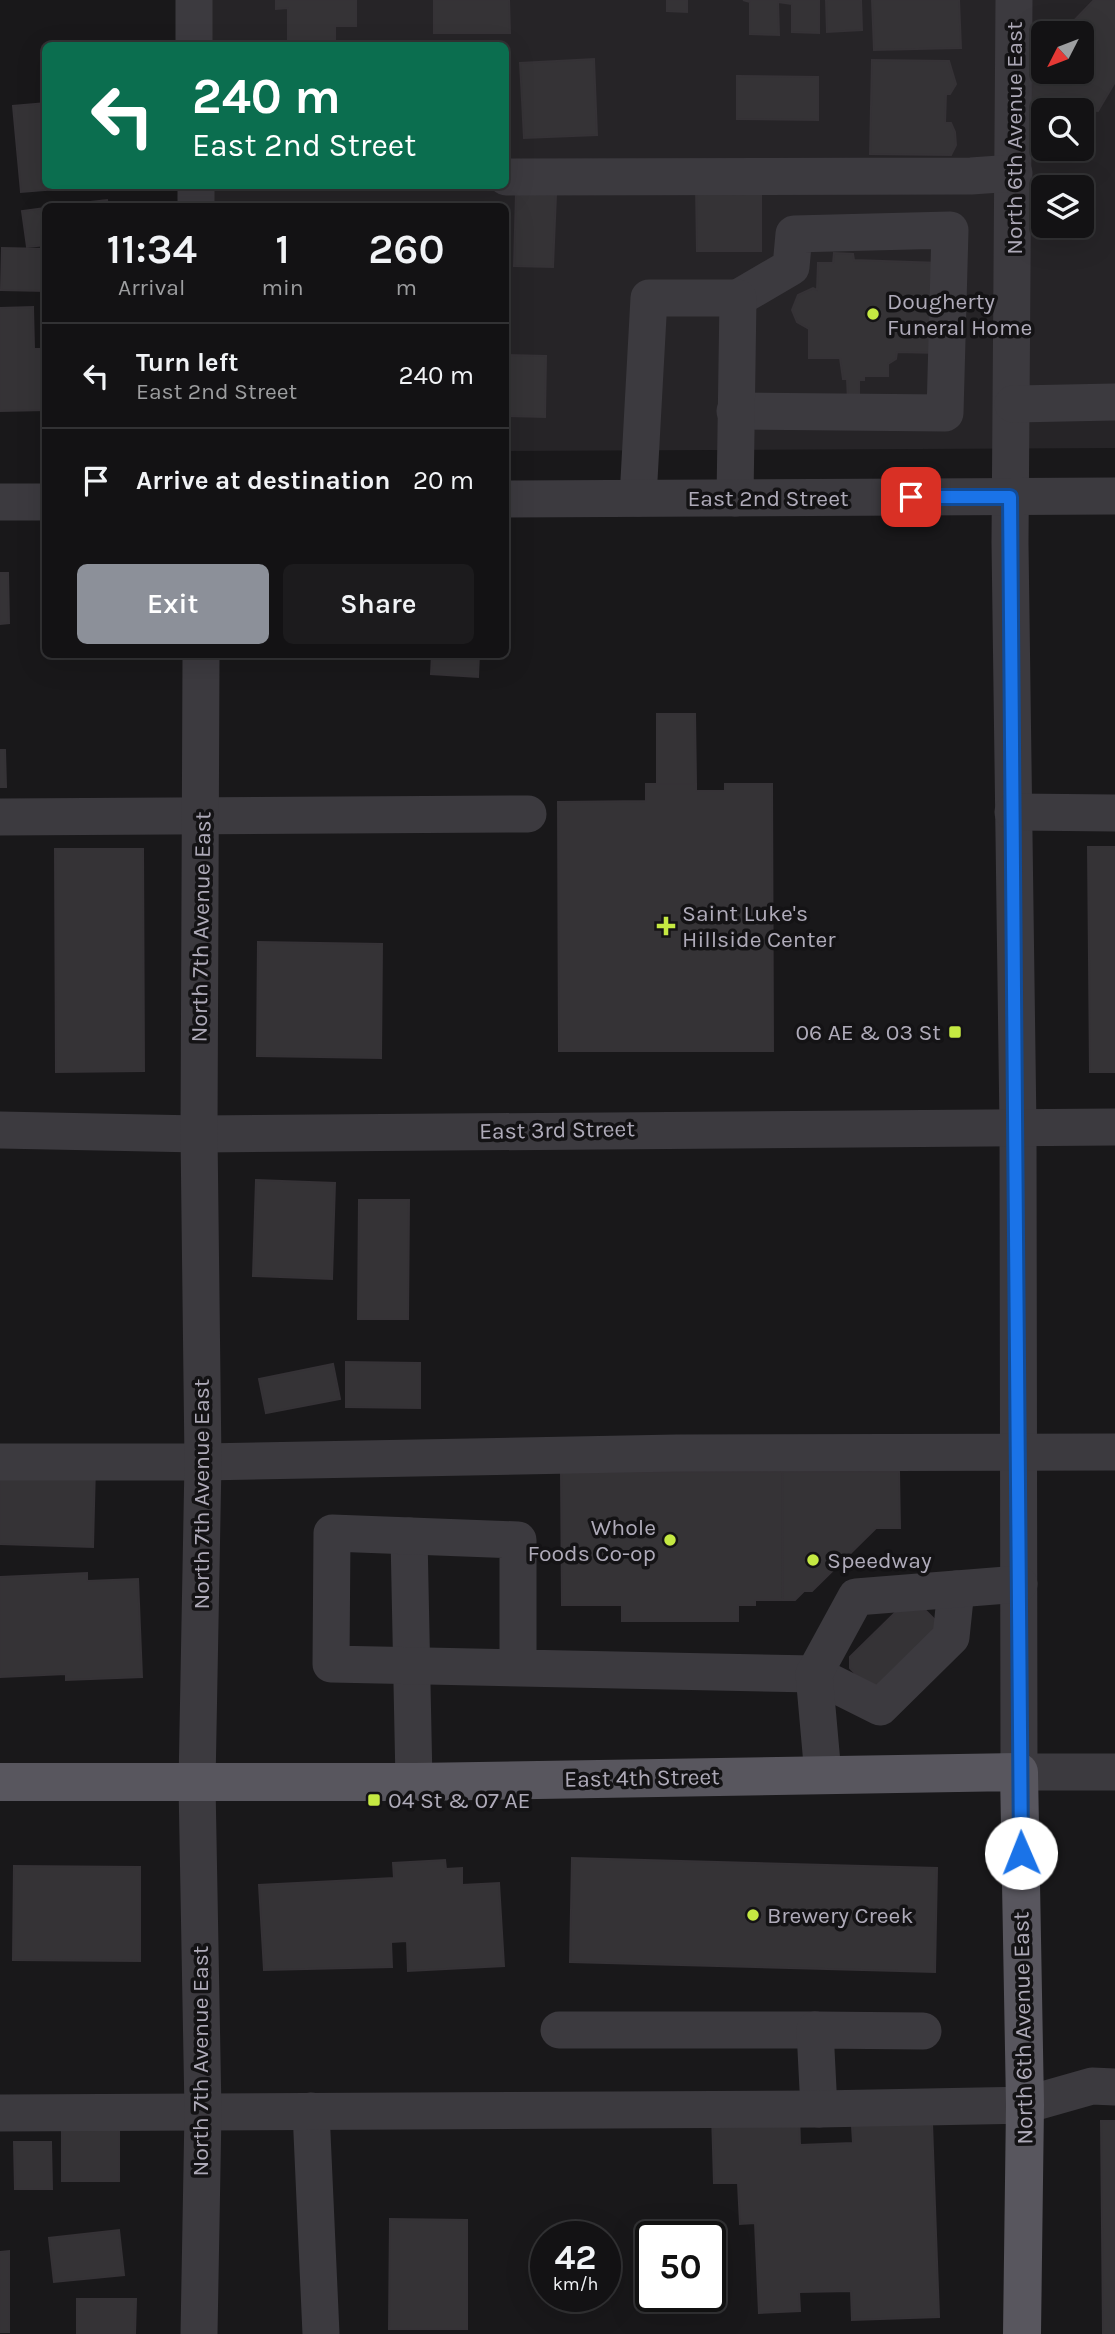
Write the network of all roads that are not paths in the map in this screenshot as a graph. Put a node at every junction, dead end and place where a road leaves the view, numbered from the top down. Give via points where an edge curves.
1 (194, 0) edge
2 (1014, 0) edge
3 (194, 42) edge
4 (1014, 173) junction
5 (509, 177) edge
6 (738, 298) junction
7 (1115, 402) edge
8 (1013, 404) junction
9 (735, 411) junction
10 (1115, 496) edge
11 (1010, 497) junction
12 (638, 498) junction
13 (735, 498) junction
14 (509, 499) edge
15 (0, 502) edge
16 (42, 502) edge
17 (201, 658) edge
18 (1013, 812) junction
19 (1115, 813) edge
20 (528, 814) dead end
21 (0, 817) edge
22 (202, 818) junction
23 (1115, 1127) edge
24 (1018, 1128) junction
25 (0, 1130) edge
26 (199, 1134) junction
27 (1115, 1452) edge
28 (1019, 1453) junction
29 (0, 1462) edge
30 (203, 1462) junction
31 (409, 1536) junction
32 (1018, 1584) junction
33 (956, 1589) junction
34 (410, 1667) junction
35 (518, 1667) junction
36 (814, 1674) junction
37 (1019, 1772) junction
38 (1115, 1772) edge
39 (824, 1775) junction
40 (414, 1782) junction
41 (0, 1783) edge
42 (197, 1784) junction
43 (559, 2031) dead end
44 (815, 2031) junction
45 (923, 2031) dead end
46 (1115, 2087) edge
47 (1025, 2105) junction
48 (819, 2109) junction
49 (311, 2111) junction
50 (202, 2112) junction
51 (0, 2113) edge
52 (199, 2334) edge
53 (321, 2334) edge
54 (1021, 2334) edge

1 - 3 street
2 - 4 street, North 6th Avenue East
4 - 5 street
4 - 8 street, North 6th Avenue East
6 - 9 street
6 - 9 street via 791,267 794,234 950,230 945,413
6 - 12 street via 649,298
7 - 8 street
8 - 11 street, North 6th Avenue East
9 - 13 street
10 - 11 street, East 2nd Street
11 - 13 street, East 2nd Street
11 - 18 street, North 6th Avenue East
12 - 13 street, East 2nd Street
12 - 14 street, East 2nd Street
15 - 16 street
17 - 22 street, North 7th Avenue East
18 - 19 street
18 - 24 street, North 6th Avenue East
20 - 22 street
21 - 22 street
22 - 26 street, North 7th Avenue East
23 - 24 street, East 3rd Street
24 - 26 street, East 3rd Street
24 - 28 street, North 6th Avenue East
25 - 26 street, East 3rd Street
26 - 30 street, North 7th Avenue East
27 - 28 street
28 - 30 street via 650,1453
28 - 32 street, North 6th Avenue East
29 - 30 street
30 - 42 street, North 7th Avenue East
31 - 34 street
31 - 34 street via 332,1533 331,1664
31 - 35 street via 518,1540
32 - 33 street
32 - 37 street, North 6th Avenue East
33 - 36 street via 856,1597
33 - 36 street via 951,1637 880,1707
34 - 35 street
34 - 40 street
35 - 36 street
36 - 39 street
37 - 38 street, East 4th Street
37 - 39 main road, East 4th Street
37 - 47 main road, North 6th Avenue East
39 - 40 main road, East 4th Street
40 - 42 main road, East 4th Street
41 - 42 main road, East 4th Street
42 - 50 street, North 7th Avenue East
43 - 44 street
44 - 45 street
44 - 48 street
46 - 47 street via 1092,2086
47 - 48 street
47 - 54 main road, North 6th Avenue East
48 - 49 street
49 - 50 street
49 - 53 street
50 - 51 street
50 - 52 street, North 7th Avenue East

